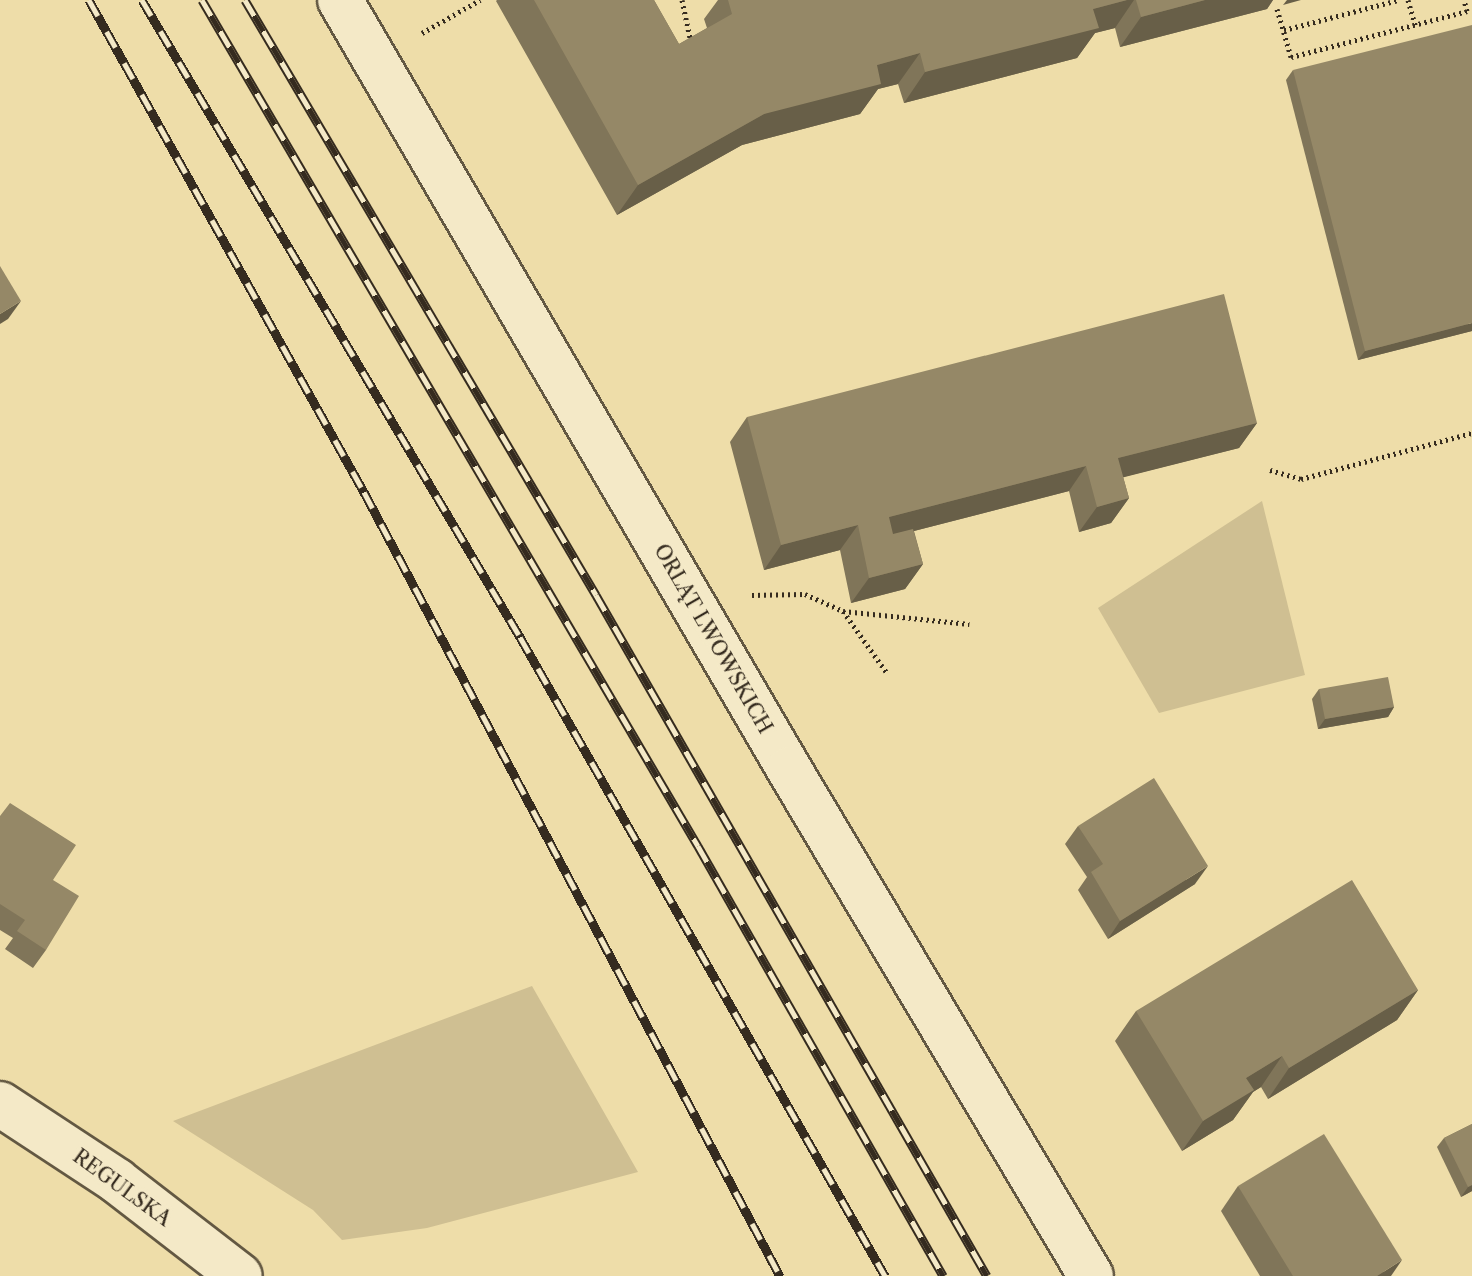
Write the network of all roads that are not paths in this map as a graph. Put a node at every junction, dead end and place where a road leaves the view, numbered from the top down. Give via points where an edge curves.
1 (340, 0) edge
2 (0, 1104) edge
3 (240, 1276) edge
4 (1091, 1276) edge

1 - 4 street, ORLĄT LWOWSKICH
2 - 3 street, REGULSKA via 117,1181

